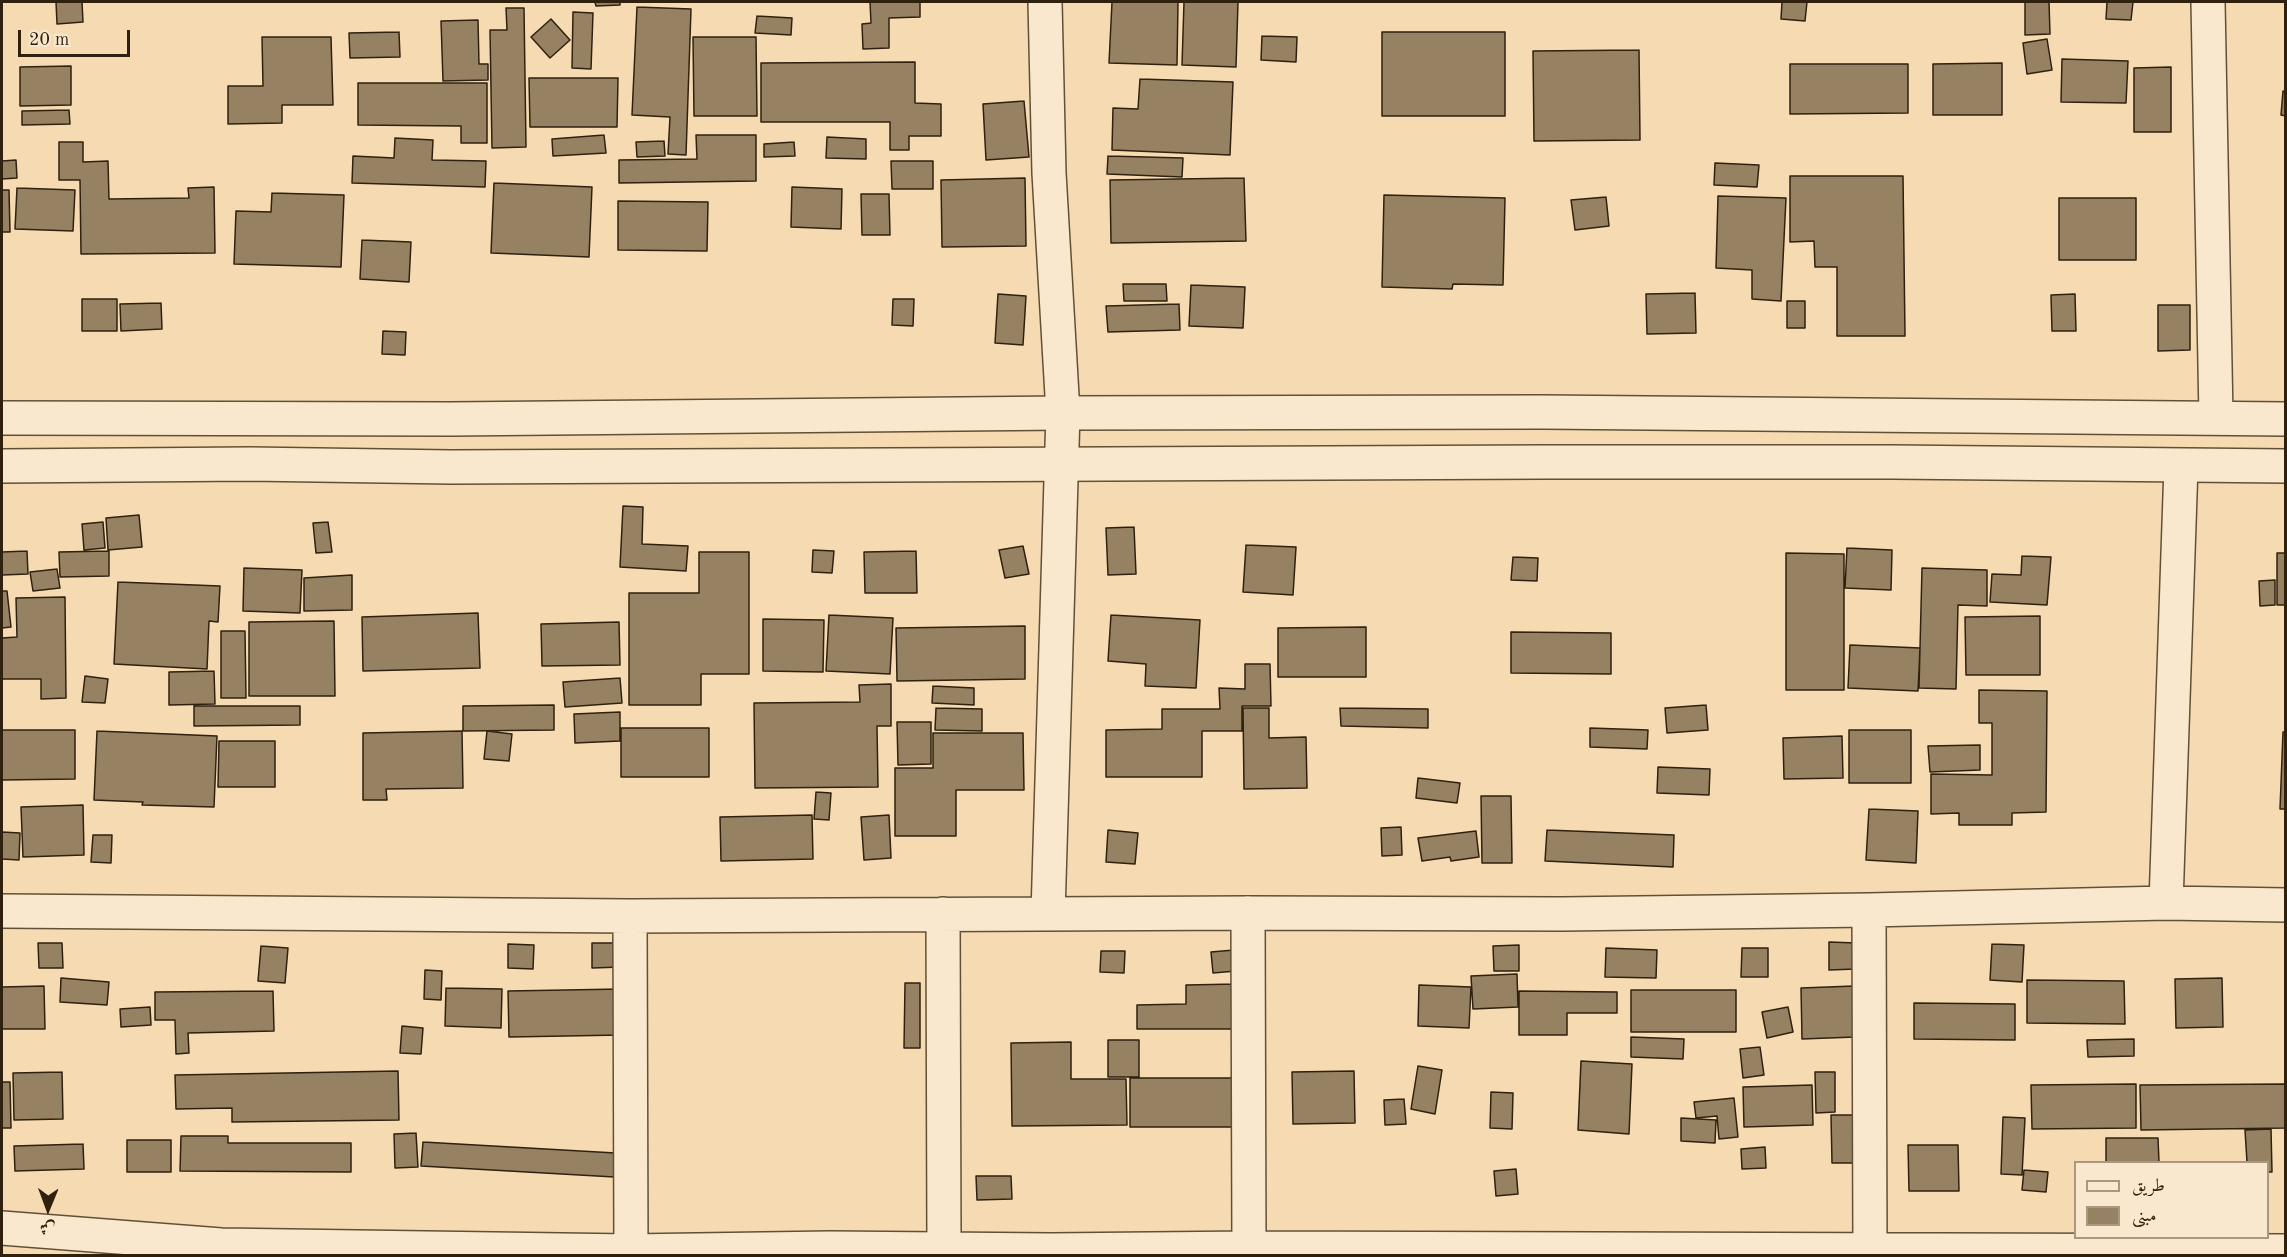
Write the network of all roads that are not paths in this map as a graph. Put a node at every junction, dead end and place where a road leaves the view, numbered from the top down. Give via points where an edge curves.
1 (1045, 2) edge
2 (2208, 2) edge
3 (1063, 413) junction
4 (2216, 417) junction
5 (2, 418) edge
6 (2286, 419) edge
7 (1062, 463) junction
8 (2, 466) edge
9 (2181, 466) junction
10 (2286, 466) edge
11 (2166, 903) junction
12 (2286, 904) edge
13 (1869, 910) junction
14 (2, 911) edge
15 (1248, 913) junction
16 (943, 914) junction
17 (1048, 914) junction
18 (630, 916) junction
19 (2, 1228) edge
20 (944, 1249) junction
21 (2286, 1251) edge
22 (1250, 1252) edge
23 (631, 1253) edge
24 (1870, 1253) edge

1 - 3 street via 1049,173
2 - 4 street
3 - 4 street
3 - 5 street via 451,419
3 - 7 street
4 - 6 street
7 - 8 street
7 - 9 street via 1892,462
7 - 17 street
9 - 10 street
9 - 11 street
11 - 12 street
11 - 13 street
13 - 15 street
13 - 24 street
14 - 18 street
15 - 17 street
15 - 22 street
16 - 17 street
16 - 18 street
16 - 20 street
18 - 23 street
19 - 23 street via 221,1245
20 - 22 street
20 - 23 street
21 - 24 street
22 - 24 street

